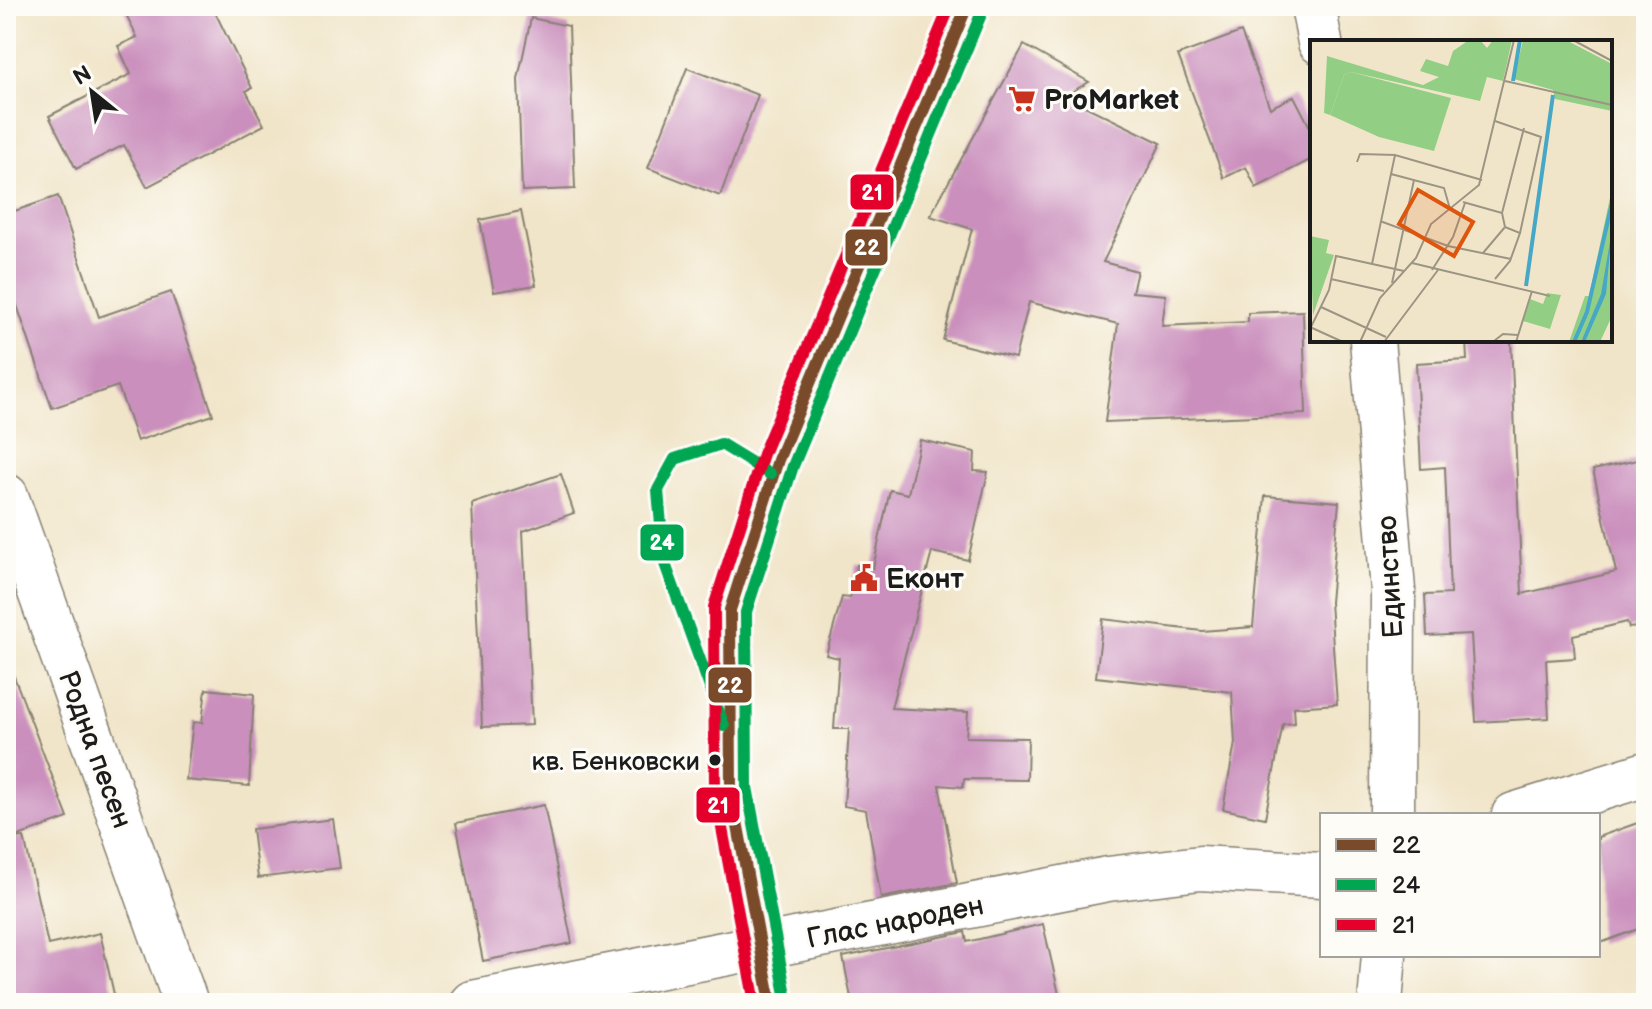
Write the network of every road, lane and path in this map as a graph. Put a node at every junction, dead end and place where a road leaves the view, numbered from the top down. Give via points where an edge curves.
1 (967, 6) edge
2 (1313, 6) edge
3 (1320, 40) edge
4 (1372, 342) edge
5 (6, 496) edge
6 (1646, 774) edge
7 (1392, 813) edge
8 (1520, 813) edge
9 (1320, 875) edge
10 (760, 947) junction
11 (1384, 957) edge
12 (186, 1003) edge
13 (472, 1003) edge
14 (771, 1003) edge
15 (1380, 1003) edge

1 - 10 street via 778,460 730,610 731,789
2 - 3 street
4 - 7 street, Единство via 1393,590
5 - 12 street, Родна песен
6 - 8 street
9 - 10 street, Глас народен via 1200,868 1108,879
10 - 13 street, Глас народен
10 - 14 street
11 - 15 street

